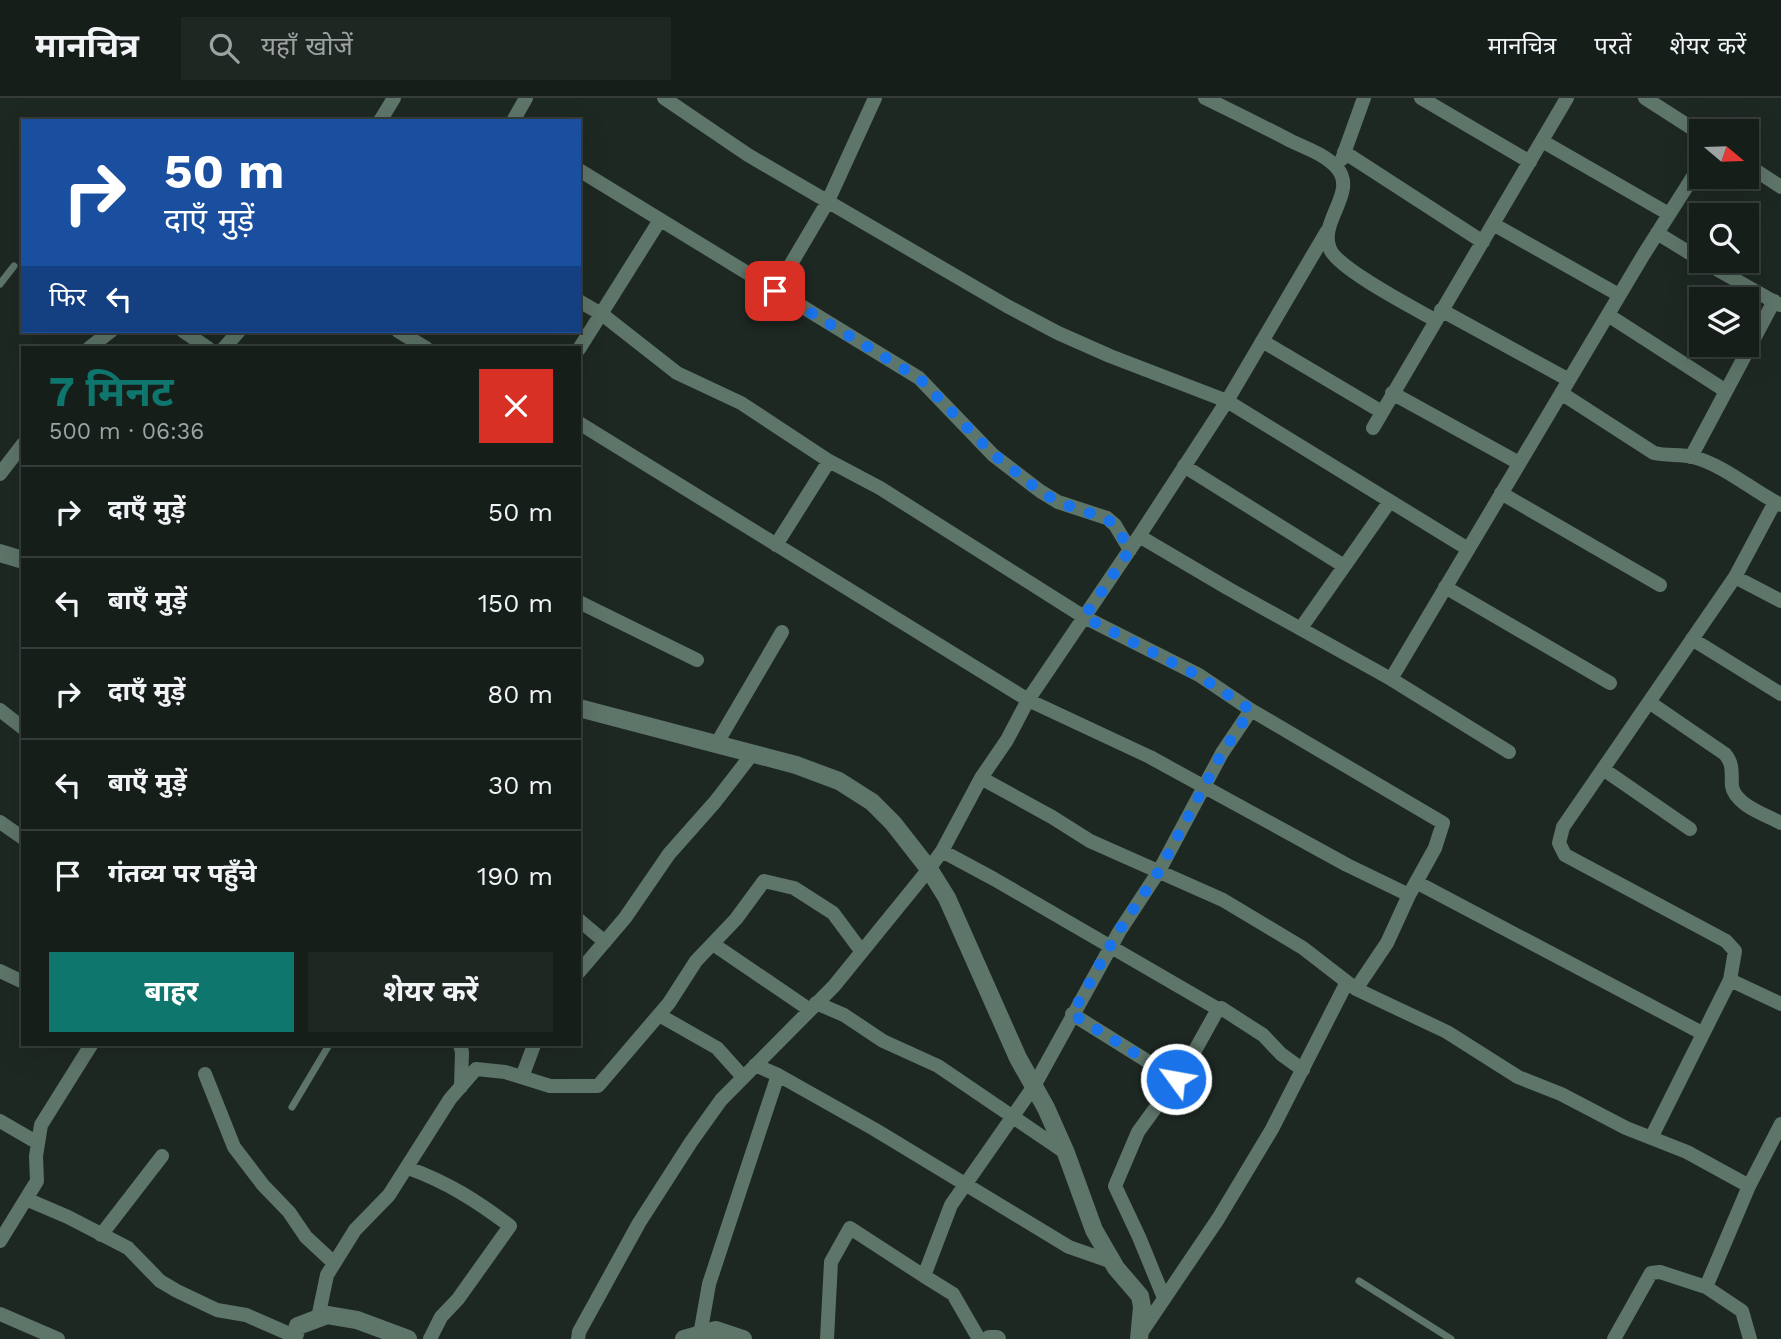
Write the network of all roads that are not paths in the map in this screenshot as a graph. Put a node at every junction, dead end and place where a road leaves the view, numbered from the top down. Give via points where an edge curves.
1 (394, 98) edge
2 (526, 98) edge
3 (664, 98) edge
4 (875, 98) edge
5 (1205, 98) edge
6 (1364, 98) edge
7 (1421, 98) edge
8 (1567, 98) edge
9 (1645, 98) edge
10 (381, 119) edge
11 (514, 119) edge
12 (1689, 126) edge
13 (1542, 141) junction
14 (1345, 152) junction
15 (1530, 162) junction
16 (1338, 168) junction
17 (581, 171) edge
18 (1759, 173) edge
19 (1689, 183) edge
20 (1781, 187) edge
21 (827, 203) junction
22 (1669, 214) junction
23 (660, 220) junction
24 (1493, 224) junction
25 (1328, 230) junction
26 (1657, 233) junction
27 (1483, 242) junction
28 (1689, 253) edge
29 (14, 266) dead end
30 (1724, 273) edge
31 (0, 284) edge
32 (775, 291) junction
33 (1619, 295) junction
34 (581, 302) edge
35 (1777, 303) edge
36 (603, 315) junction
37 (1438, 315) junction
38 (1608, 315) junction
39 (108, 333) edge
40 (186, 333) edge
41 (401, 333) edge
42 (1262, 341) junction
43 (92, 346) edge
44 (205, 346) edge
45 (423, 346) edge
46 (581, 346) edge
47 (1569, 380) junction
48 (1726, 391) junction
49 (1392, 393) junction
50 (1561, 393) junction
51 (1227, 401) junction
52 (1382, 412) junction
53 (581, 424) edge
54 (1373, 428) dead end
55 (21, 447) edge
56 (1691, 457) junction
57 (829, 461) junction
58 (1519, 463) junction
59 (1184, 466) junction
60 (0, 474) edge
61 (1501, 493) junction
62 (1390, 501) junction
63 (1778, 503) edge
64 (1139, 536) junction
65 (776, 545) junction
66 (1468, 549) junction
67 (1130, 550) junction
68 (0, 553) edge
69 (21, 559) edge
70 (1344, 566) junction
71 (1735, 577) junction
72 (1660, 585) dead end
73 (1445, 587) junction
74 (1781, 601) edge
75 (581, 603) edge
76 (1084, 617) junction
77 (1301, 628) junction
78 (782, 632) dead end
79 (1692, 639) junction
80 (697, 660) dead end
81 (1391, 678) junction
82 (1610, 683) dead end
83 (1781, 694) edge
84 (1028, 700) junction
85 (1649, 702) junction
86 (581, 709) edge
87 (0, 710) edge
88 (1251, 710) junction
89 (21, 726) edge
90 (717, 743) junction
91 (753, 752) junction
92 (1509, 752) dead end
93 (1603, 769) junction
94 (981, 778) junction
95 (1204, 787) junction
96 (0, 822) edge
97 (1781, 822) edge
98 (1690, 829) dead end
99 (21, 837) edge
100 (942, 851) junction
101 (929, 869) junction
102 (1159, 871) junction
103 (1412, 888) junction
104 (581, 922) edge
105 (605, 942) junction
106 (713, 944) junction
107 (1111, 946) junction
108 (863, 952) junction
109 (581, 970) edge
110 (0, 971) edge
111 (1730, 980) junction
112 (21, 981) edge
113 (1352, 985) junction
114 (1781, 1004) edge
115 (813, 1006) junction
116 (1218, 1009) junction
117 (1072, 1014) junction
118 (659, 1015) junction
119 (1702, 1033) junction
120 (90, 1046) edge
121 (328, 1046) edge
122 (460, 1046) edge
123 (534, 1046) edge
124 (755, 1065) junction
125 (1303, 1070) junction
126 (205, 1073) dead end
127 (778, 1075) junction
128 (522, 1077) junction
129 (743, 1077) junction
130 (1176, 1079) junction
131 (1034, 1086) junction
132 (461, 1087) junction
133 (292, 1107) dead end
134 (1013, 1118) junction
135 (0, 1121) edge
136 (1781, 1124) edge
137 (1651, 1138) junction
138 (38, 1143) junction
139 (1066, 1153) junction
140 (162, 1156) dead end
141 (408, 1168) junction
142 (964, 1185) junction
143 (1749, 1186) junction
144 (26, 1199) junction
145 (101, 1235) junction
146 (0, 1241) edge
147 (1112, 1262) junction
148 (334, 1263) junction
149 (923, 1276) junction
150 (1359, 1281) dead end
151 (1706, 1287) junction
152 (1164, 1298) junction
153 (0, 1314) edge
154 (318, 1318) junction
155 (1140, 1336) edge
156 (692, 1337) edge
157 (293, 1338) edge
158 (58, 1339) edge
159 (408, 1339) edge
160 (430, 1339) edge
161 (578, 1339) edge
162 (743, 1339) edge
163 (827, 1339) edge
164 (979, 1339) edge
165 (989, 1339) edge
166 (997, 1339) edge
167 (1451, 1339) edge
168 (1614, 1339) edge
169 (1750, 1339) edge

1 - 10 street
2 - 11 street
3 - 21 street
4 - 21 street
5 - 16 street
6 - 14 street
7 - 15 street
8 - 13 street
9 - 12 street
13 - 15 street
13 - 22 street
14 - 16 street
14 - 27 street
15 - 24 street
16 - 25 street via 1343,187
17 - 23 street
18 - 20 street
19 - 22 street
21 - 32 street
21 - 51 street via 1058,333
22 - 26 street
23 - 32 street
23 - 36 street
24 - 27 street
24 - 33 street
25 - 37 street via 1330,250 1340,261 1384,290
25 - 42 street
26 - 28 street
26 - 33 street
27 - 37 street
29 - 31 lane
30 - 35 street
32 - 67 street via 919,378 993,454 1058,502 1107,519
33 - 38 street
34 - 36 street
35 - 48 street
36 - 46 street
36 - 57 street via 677,373 741,403
37 - 47 street
37 - 49 street
38 - 47 street
38 - 48 street
39 - 43 street
40 - 44 street
41 - 45 street
42 - 51 street
42 - 52 street
47 - 50 street
48 - 56 street
49 - 52 street
49 - 58 street
50 - 56 street via 1654,453
50 - 58 street
51 - 59 street
51 - 62 street
52 - 54 street
53 - 65 street
55 - 60 street
56 - 63 street via 1730,473
57 - 65 street
57 - 76 street via 880,488
58 - 61 street
59 - 64 street
59 - 70 street
61 - 66 street
61 - 72 street
62 - 66 street
62 - 70 street
63 - 71 street
64 - 67 street
64 - 77 street
65 - 84 street
66 - 73 street
67 - 76 street
68 - 69 street
70 - 77 street
71 - 74 street
71 - 79 street
73 - 81 street
73 - 82 street
75 - 80 street
76 - 84 street
76 - 88 street via 1199,676
77 - 81 street
78 - 90 street
79 - 83 street
79 - 85 street
81 - 92 street
84 - 94 street
84 - 95 street
85 - 93 street
85 - 97 street via 1724,754 1732,767 1732,787 1738,798
86 - 90 street
87 - 89 street
88 - 95 street
88 - 103 street via 1443,823 1435,848
90 - 91 street
91 - 101 street via 839,781 872,802
91 - 105 street via 669,854
93 - 98 street
93 - 111 street via 1563,827 1560,849 1726,941 1735,951
94 - 100 street
94 - 102 street via 1090,841
95 - 102 street
95 - 103 street via 1336,859
96 - 99 street
100 - 101 street
100 - 107 street
101 - 108 street
101 - 131 street via 947,898
102 - 107 street
102 - 113 street via 1223,900 1303,948
103 - 113 street via 1387,943
103 - 119 street
104 - 105 street
105 - 109 street
106 - 108 street via 764,881 794,888 833,913
106 - 115 street
106 - 118 street
107 - 116 street
107 - 117 street
108 - 115 street
110 - 112 street
111 - 114 street
111 - 119 street
113 - 125 street
113 - 137 street via 1447,1032 1518,1077
115 - 124 street
115 - 134 street via 844,1015 883,1041 938,1066
116 - 125 street via 1263,1035
116 - 130 street
117 - 130 street
117 - 131 street
118 - 128 street via 598,1086 550,1086
118 - 129 street via 717,1048
119 - 137 street
120 - 138 street via 41,1125
121 - 133 lane
122 - 132 street
123 - 128 street
124 - 127 street
124 - 129 street
125 - 152 street via 1218,1219
126 - 148 street via 234,1147 246,1165
127 - 142 street
127 - 156 street
128 - 132 street via 476,1069
129 - 161 street via 691,1142 646,1212
130 - 152 street via 1138,1132 1115,1186
131 - 134 street
131 - 139 street
132 - 141 street
134 - 139 street
134 - 142 street
135 - 138 street
136 - 143 street
137 - 143 street
138 - 144 street via 37,1181
139 - 147 street via 1094,1230
140 - 145 street
141 - 148 street via 355,1230
141 - 160 street via 474,1199 510,1226 441,1317
142 - 147 street via 1069,1247
142 - 149 street via 951,1205
143 - 151 street
144 - 145 street
144 - 146 street
145 - 157 street via 128,1248 160,1281 177,1291 218,1310 246,1315
147 - 155 street via 1140,1296
148 - 154 street
149 - 163 street via 850,1228 831,1262
149 - 164 street via 953,1294
150 - 167 lane
151 - 168 street via 1651,1273
151 - 169 street via 1742,1311
152 - 155 street
153 - 158 street
154 - 157 street via 299,1326
154 - 159 street via 357,1320
156 - 162 street via 716,1330
165 - 166 street

